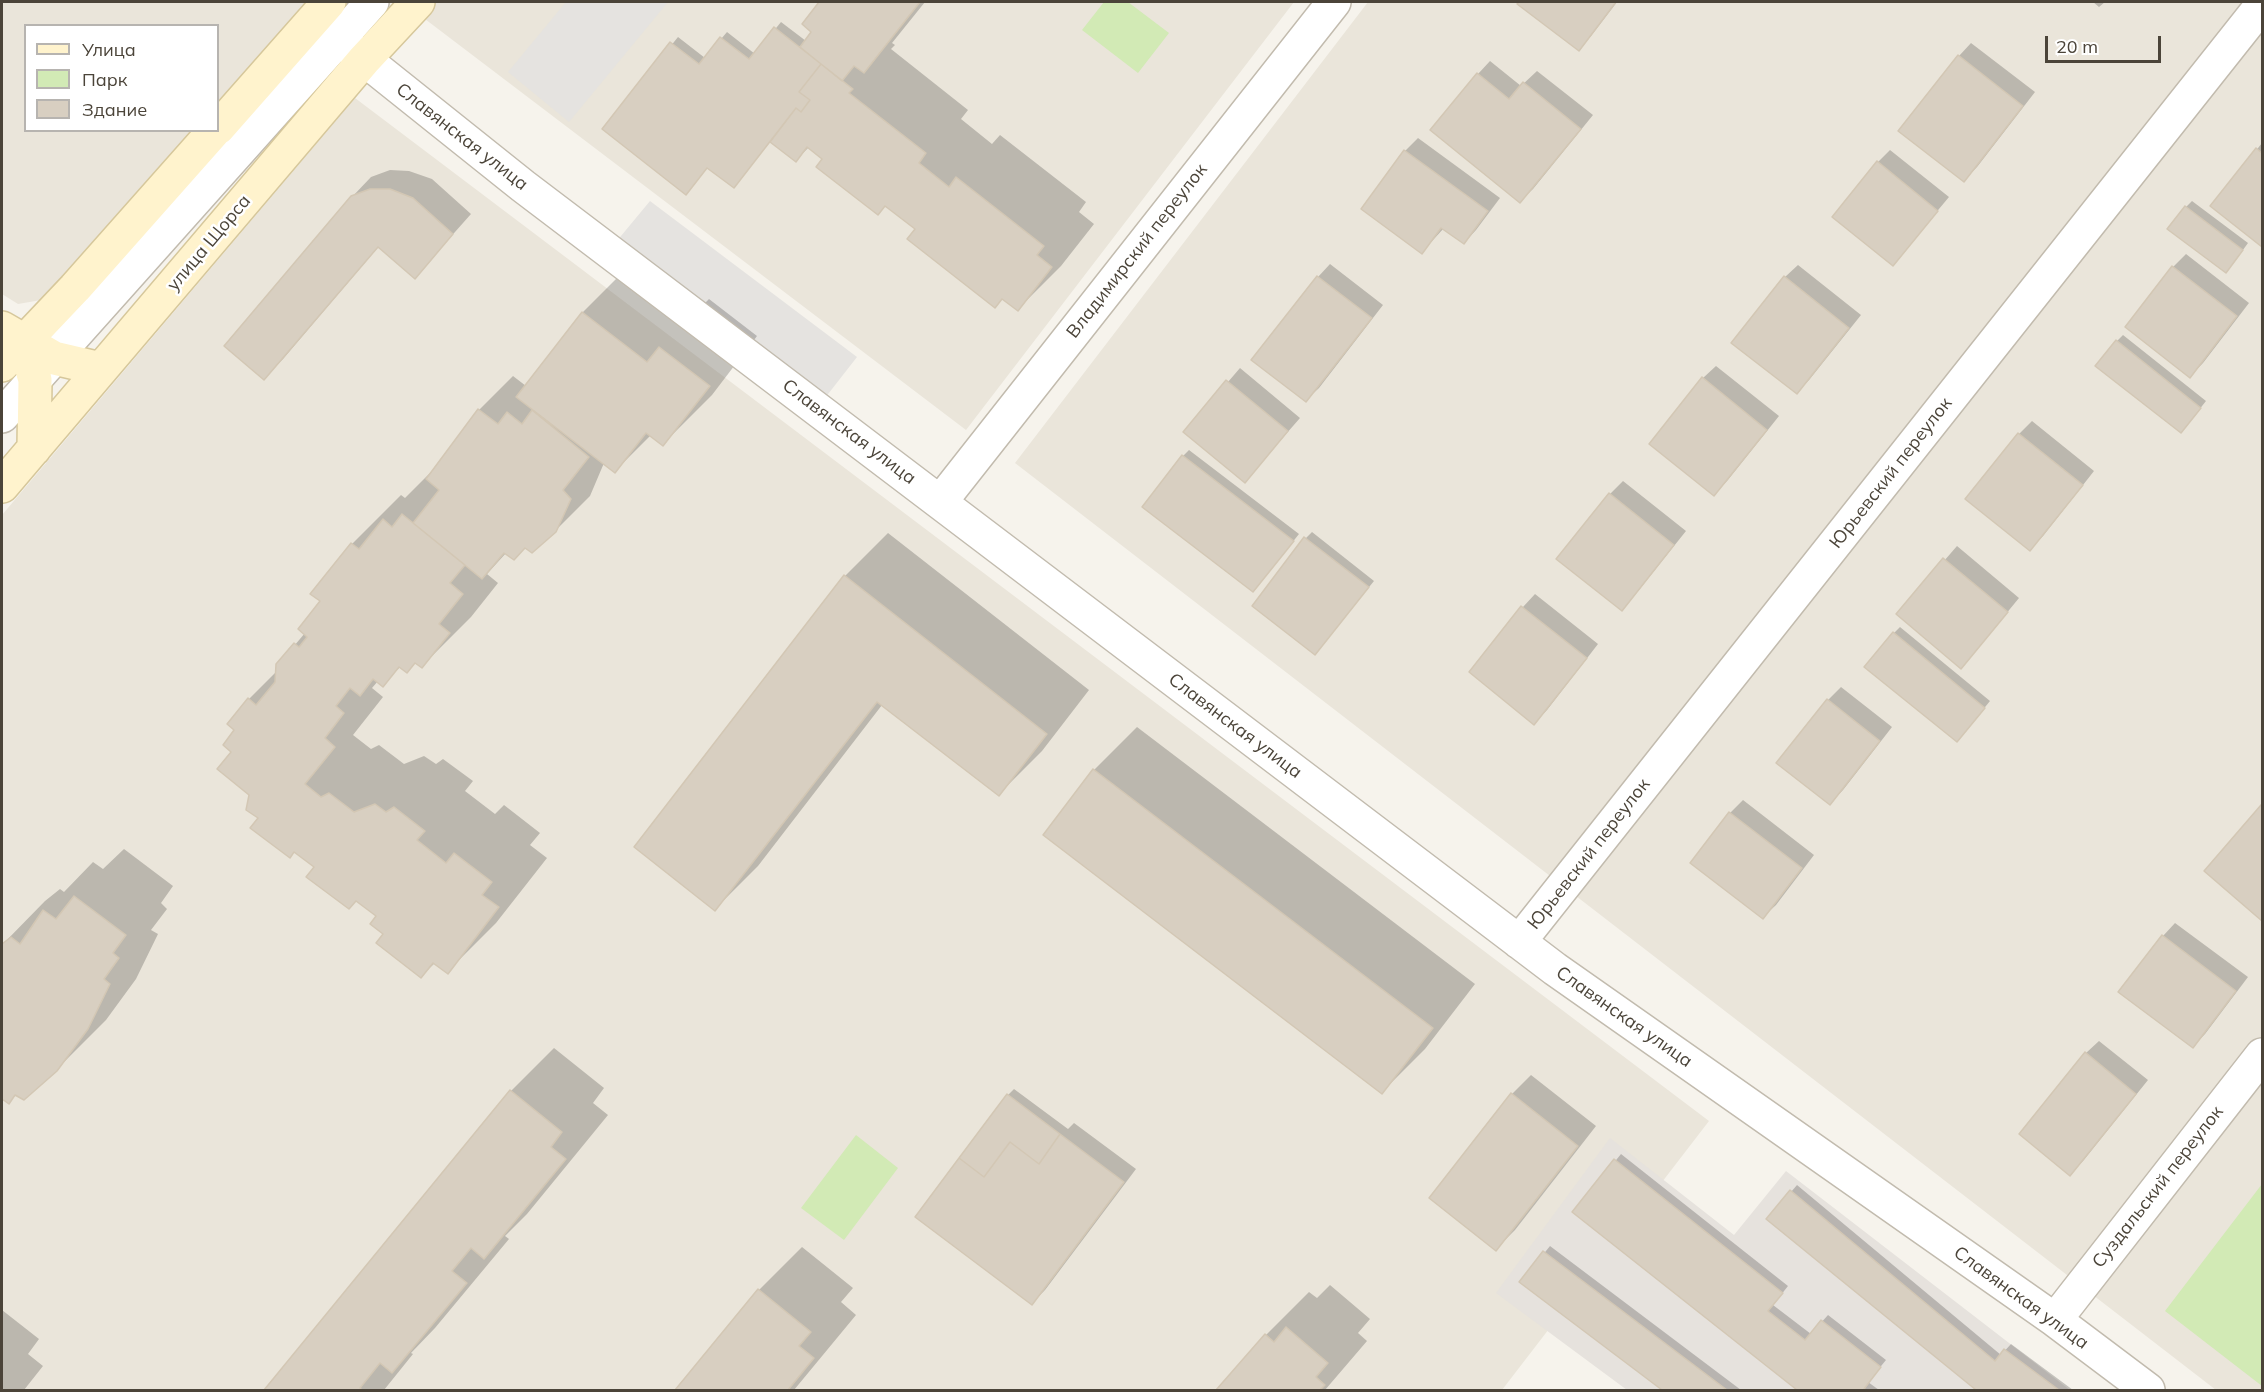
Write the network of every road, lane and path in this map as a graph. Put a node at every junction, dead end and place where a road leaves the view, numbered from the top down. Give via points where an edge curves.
1 (329, 2) edge
2 (345, 2) edge
3 (372, 2) edge
4 (418, 2) edge
5 (1334, 2) edge
6 (2262, 5) edge
7 (339, 39) junction
8 (364, 60) junction
9 (263, 76) junction
10 (219, 126) edge
11 (213, 132) edge
12 (13, 334) edge
13 (2, 365) edge
14 (44, 369) junction
15 (101, 369) junction
16 (2, 416) edge
17 (34, 449) junction
18 (2, 486) edge
19 (941, 501) junction
20 (1520, 942) junction
21 (2262, 1055) edge
22 (2055, 1320) junction
23 (2148, 1390) edge

1 - 9 main road
2 - 7 street
3 - 7 street, улица Щорса
4 - 8 main road, улица Щорса
5 - 19 street, Владимирский переулок
6 - 20 street, Юрьевский переулок
7 - 8 street, Славянская улица
7 - 9 street
7 - 14 street, улица Щорса
8 - 15 main road, улица Щорса
8 - 19 street, Славянская улица via 523,186
9 - 10 main road
11 - 12 main road via 75,288
12 - 13 main road
12 - 14 main road
14 - 15 main road
14 - 16 street, улица Щорса
14 - 17 main road
15 - 17 main road, улица Щорса
17 - 18 main road, улица Щорса
19 - 20 street, Славянская улица
20 - 22 street, Славянская улица
21 - 22 street, Суздальский переулок
22 - 23 street, Славянская улица

